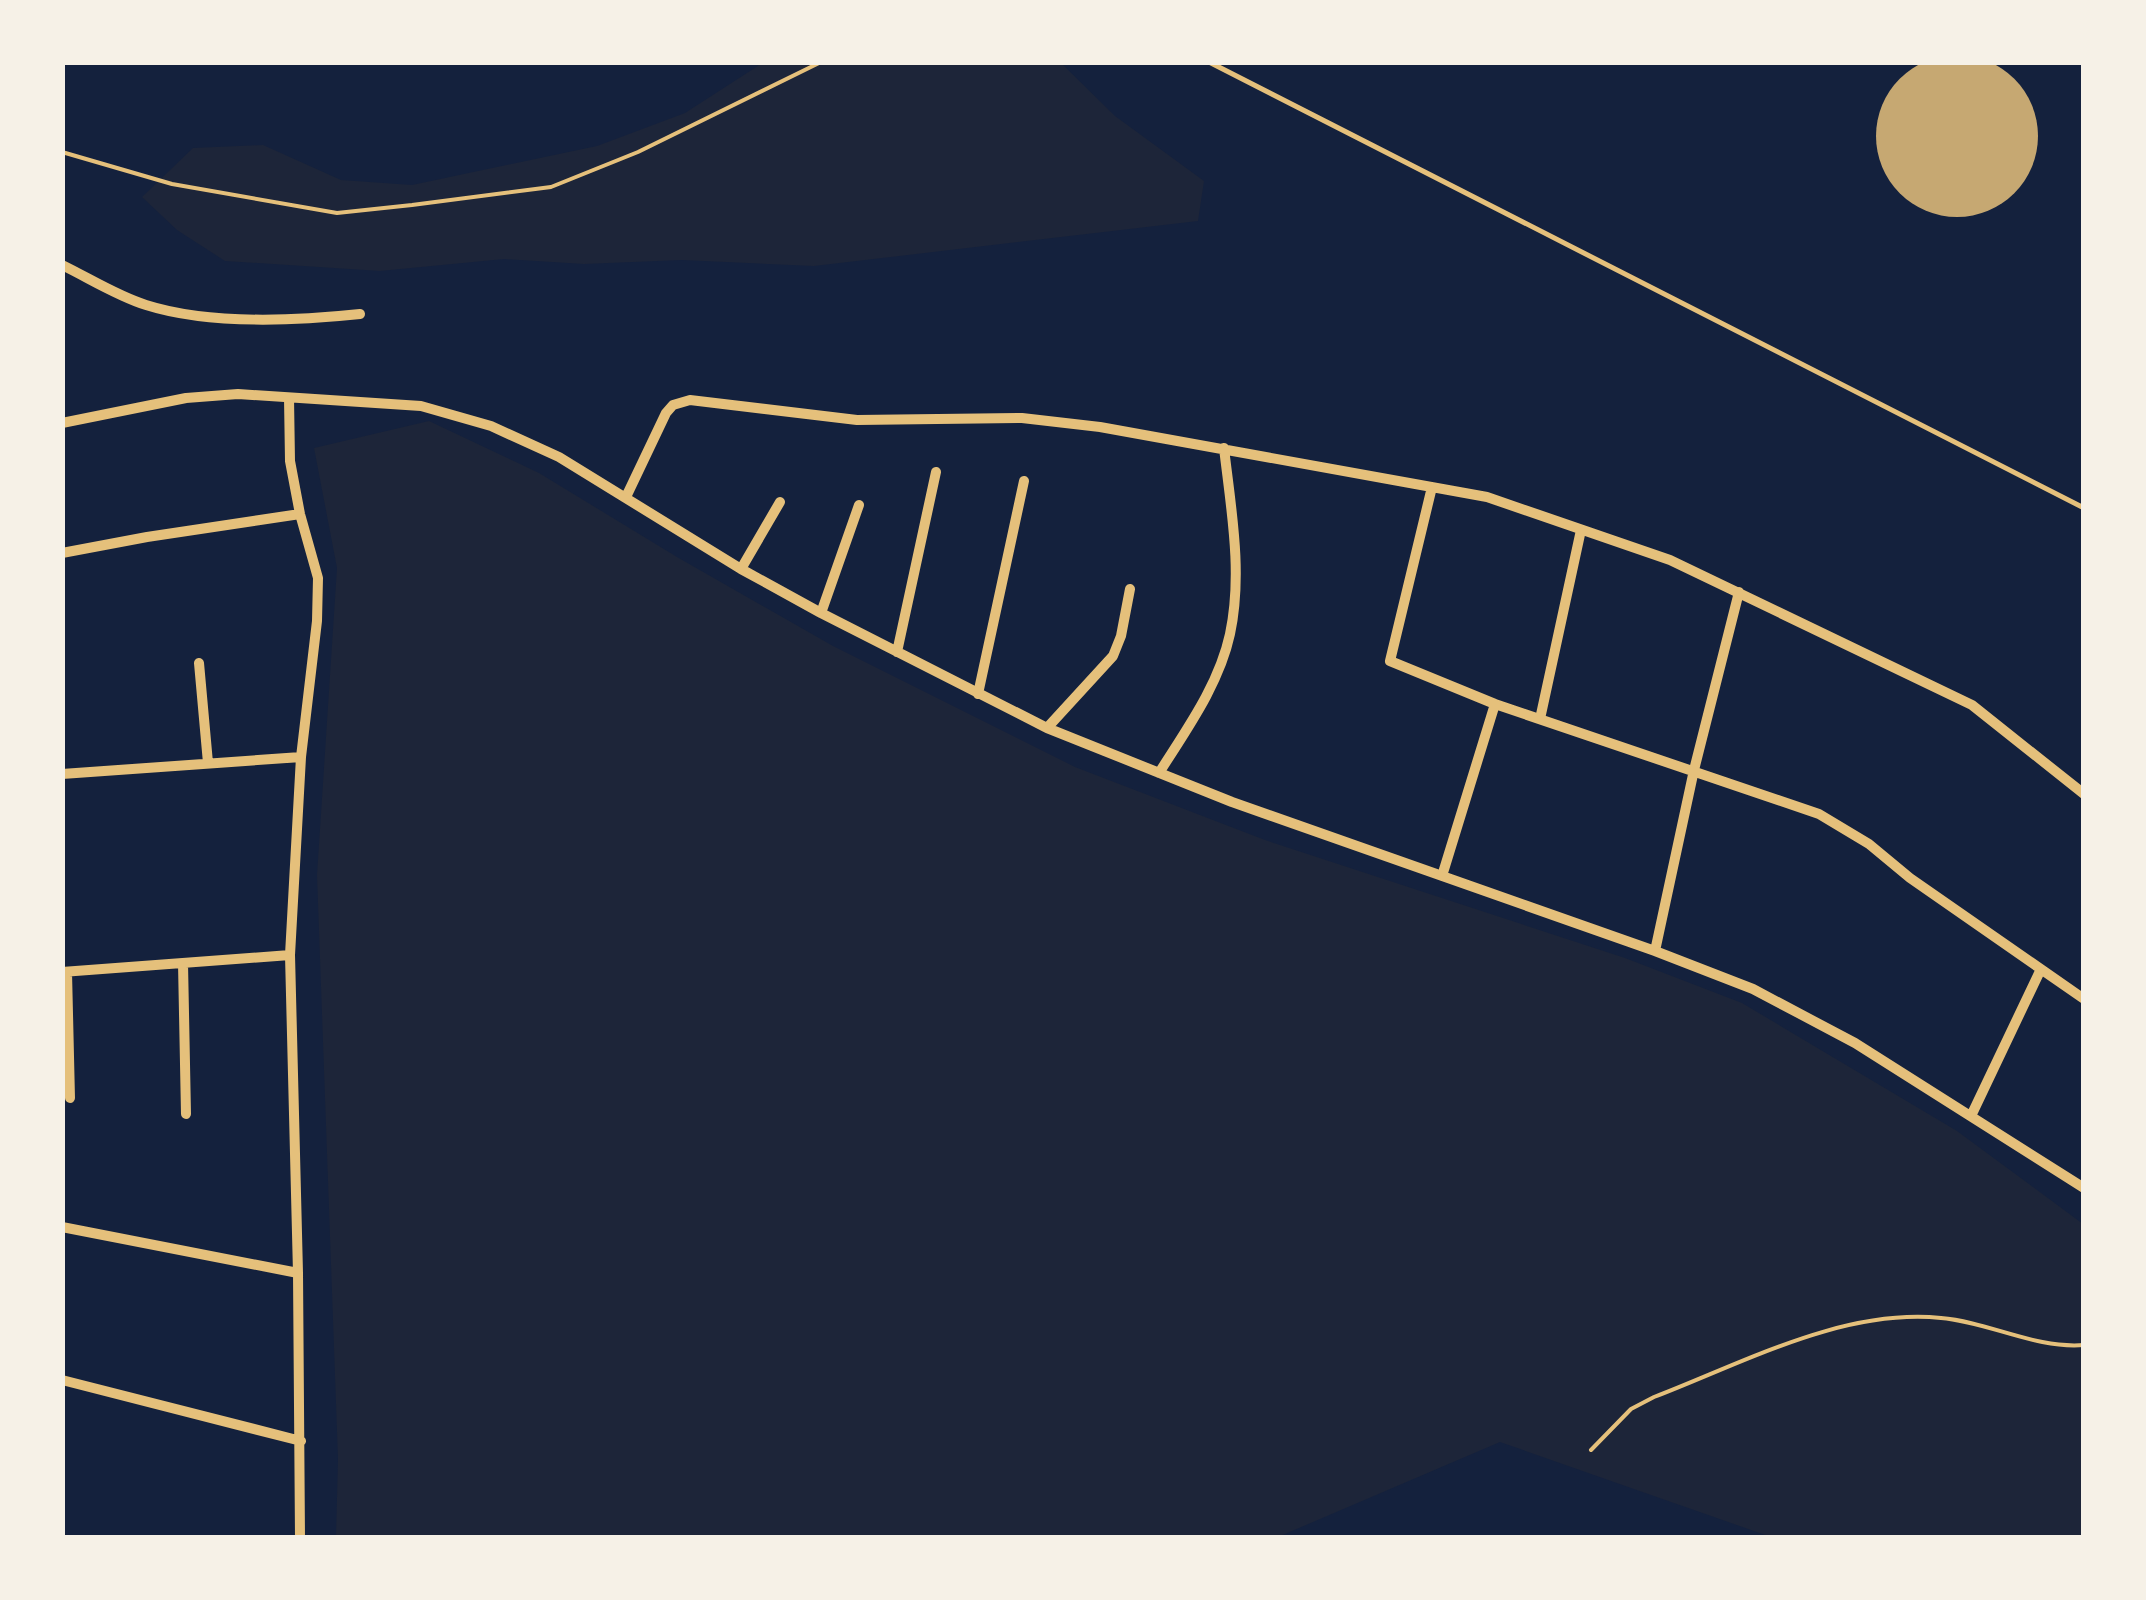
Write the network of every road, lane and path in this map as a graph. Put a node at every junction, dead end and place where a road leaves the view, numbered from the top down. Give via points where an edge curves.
1 (821, 62) edge
2 (1209, 62) edge
3 (62, 152) edge
4 (62, 265) edge
5 (360, 314) dead end
6 (290, 398) junction
7 (62, 423) edge
8 (1224, 448) junction
9 (936, 472) dead end
10 (1024, 482) dead end
11 (1432, 486) junction
12 (626, 497) junction
13 (780, 502) dead end
14 (858, 505) dead end
15 (2084, 508) edge
16 (300, 514) junction
17 (1582, 530) junction
18 (62, 553) edge
19 (741, 569) junction
20 (1130, 589) dead end
21 (1738, 592) junction
22 (821, 613) junction
23 (897, 652) junction
24 (199, 664) dead end
25 (978, 694) junction
26 (1495, 704) junction
27 (1540, 719) junction
28 (1047, 728) junction
29 (301, 757) junction
30 (208, 764) junction
31 (1694, 770) junction
32 (1159, 773) junction
33 (62, 774) edge
34 (2084, 794) edge
35 (1442, 876) junction
36 (1655, 951) junction
37 (290, 955) junction
38 (182, 963) junction
39 (65, 972) edge
40 (2040, 972) junction
41 (2084, 999) edge
42 (70, 1098) dead end
43 (186, 1114) dead end
44 (1971, 1116) junction
45 (2084, 1188) edge
46 (62, 1228) edge
47 (298, 1272) junction
48 (2084, 1345) edge
49 (62, 1380) edge
50 (301, 1441) junction
51 (1590, 1450) dead end
52 (300, 1538) edge

1 - 3 path via 638,152 551,186 412,205 337,213 172,184
2 - 15 lane
4 - 5 street via 145,305 186,312 269,319
6 - 7 street via 212,396
6 - 12 street via 422,406 456,415 559,457
6 - 16 street via 290,460
8 - 11 street
8 - 12 street via 1022,418 857,420 690,400 666,413
8 - 32 street via 1237,563 1230,636 1204,701
9 - 23 street
10 - 25 street
11 - 17 street via 1488,497
11 - 26 street via 1390,661
12 - 19 street
13 - 19 street
14 - 22 street
16 - 18 street
16 - 29 street via 318,578
17 - 21 street
17 - 27 street
19 - 22 street
20 - 28 street via 1113,656
21 - 31 street
21 - 34 street via 1972,705
22 - 23 street
23 - 25 street
24 - 30 street
25 - 28 street
26 - 27 street
26 - 35 street
27 - 31 street
28 - 32 street
29 - 30 street
29 - 37 street
30 - 33 street
31 - 36 street
31 - 40 street via 1790,802 1847,830
32 - 35 street
35 - 36 street
36 - 44 street via 1753,989
37 - 38 street
37 - 47 street
38 - 39 street
38 - 43 street
39 - 42 street
40 - 41 street
40 - 44 street
44 - 45 street
46 - 47 street
47 - 50 street
48 - 51 path via 1940,1318 1853,1325 1654,1397 1630,1410
49 - 50 street
50 - 52 street

